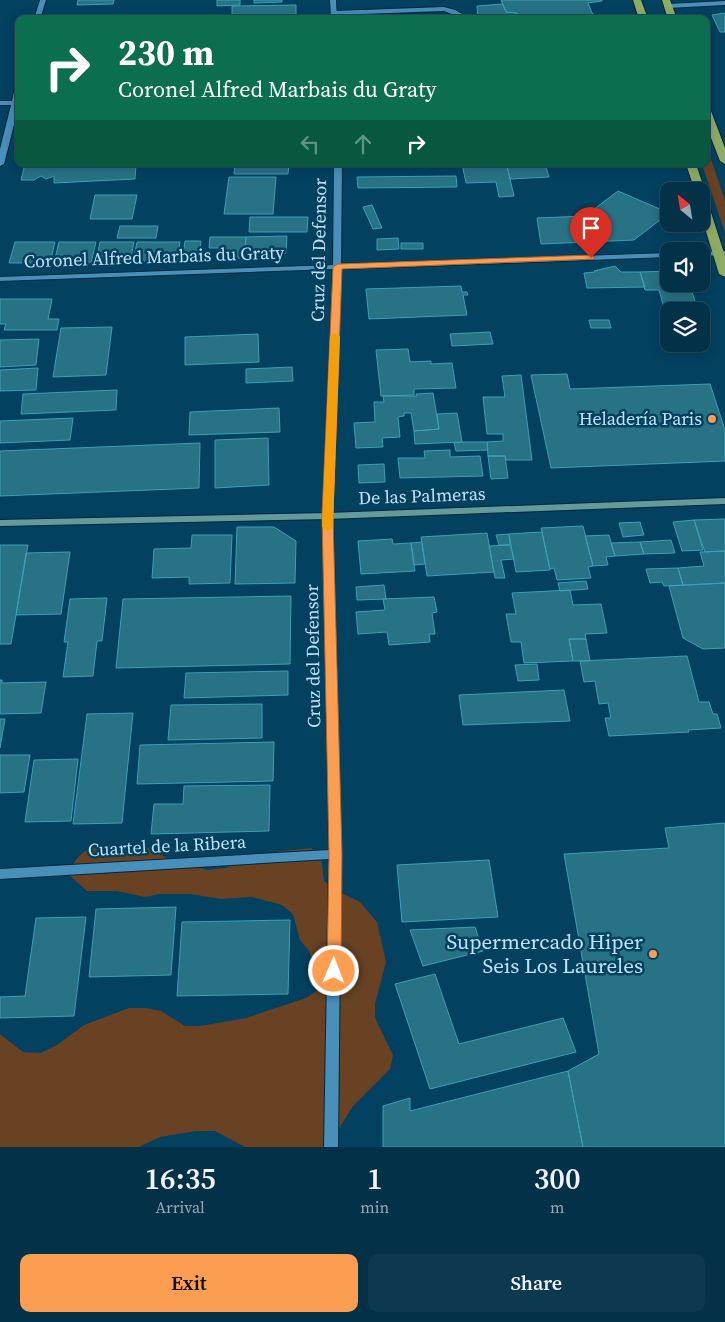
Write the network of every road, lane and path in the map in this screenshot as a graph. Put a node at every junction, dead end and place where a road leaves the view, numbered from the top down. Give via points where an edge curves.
1 (43, 0) edge
2 (333, 0) edge
3 (637, 0) edge
4 (667, 3) edge
5 (725, 3) edge
6 (39, 15) edge
7 (334, 15) edge
8 (350, 15) edge
9 (460, 15) edge
10 (643, 15) edge
11 (672, 15) edge
12 (0, 103) edge
13 (15, 103) edge
14 (15, 110) edge
15 (710, 122) edge
16 (725, 162) edge
17 (0, 164) edge
18 (338, 167) edge
19 (692, 167) edge
20 (697, 182) edge
21 (710, 221) edge
22 (722, 253) edge
23 (660, 255) edge
24 (338, 267) junction
25 (725, 274) edge
26 (0, 279) edge
27 (725, 501) edge
28 (328, 516) junction
29 (0, 523) edge
30 (335, 854) junction
31 (0, 874) edge
32 (331, 1147) edge

1 - 6 street
2 - 7 street
3 - 10 highway
4 - 5 street
4 - 11 highway
8 - 9 street via 444,9
12 - 13 street
14 - 17 street
15 - 16 highway
18 - 24 street, Cruz del Defensor
19 - 20 highway
21 - 22 highway
22 - 25 highway
23 - 24 street, Coronel Alfred Marbais du Graty
24 - 26 street, Coronel Alfred Marbais du Graty
24 - 28 street, Cruz del Defensor
27 - 28 main road, De las Palmeras
28 - 29 main road, De las Palmeras
28 - 30 street, Cruz del Defensor
30 - 31 street, Cuartel de la Ribera
30 - 32 street, Cruz del Defensor

